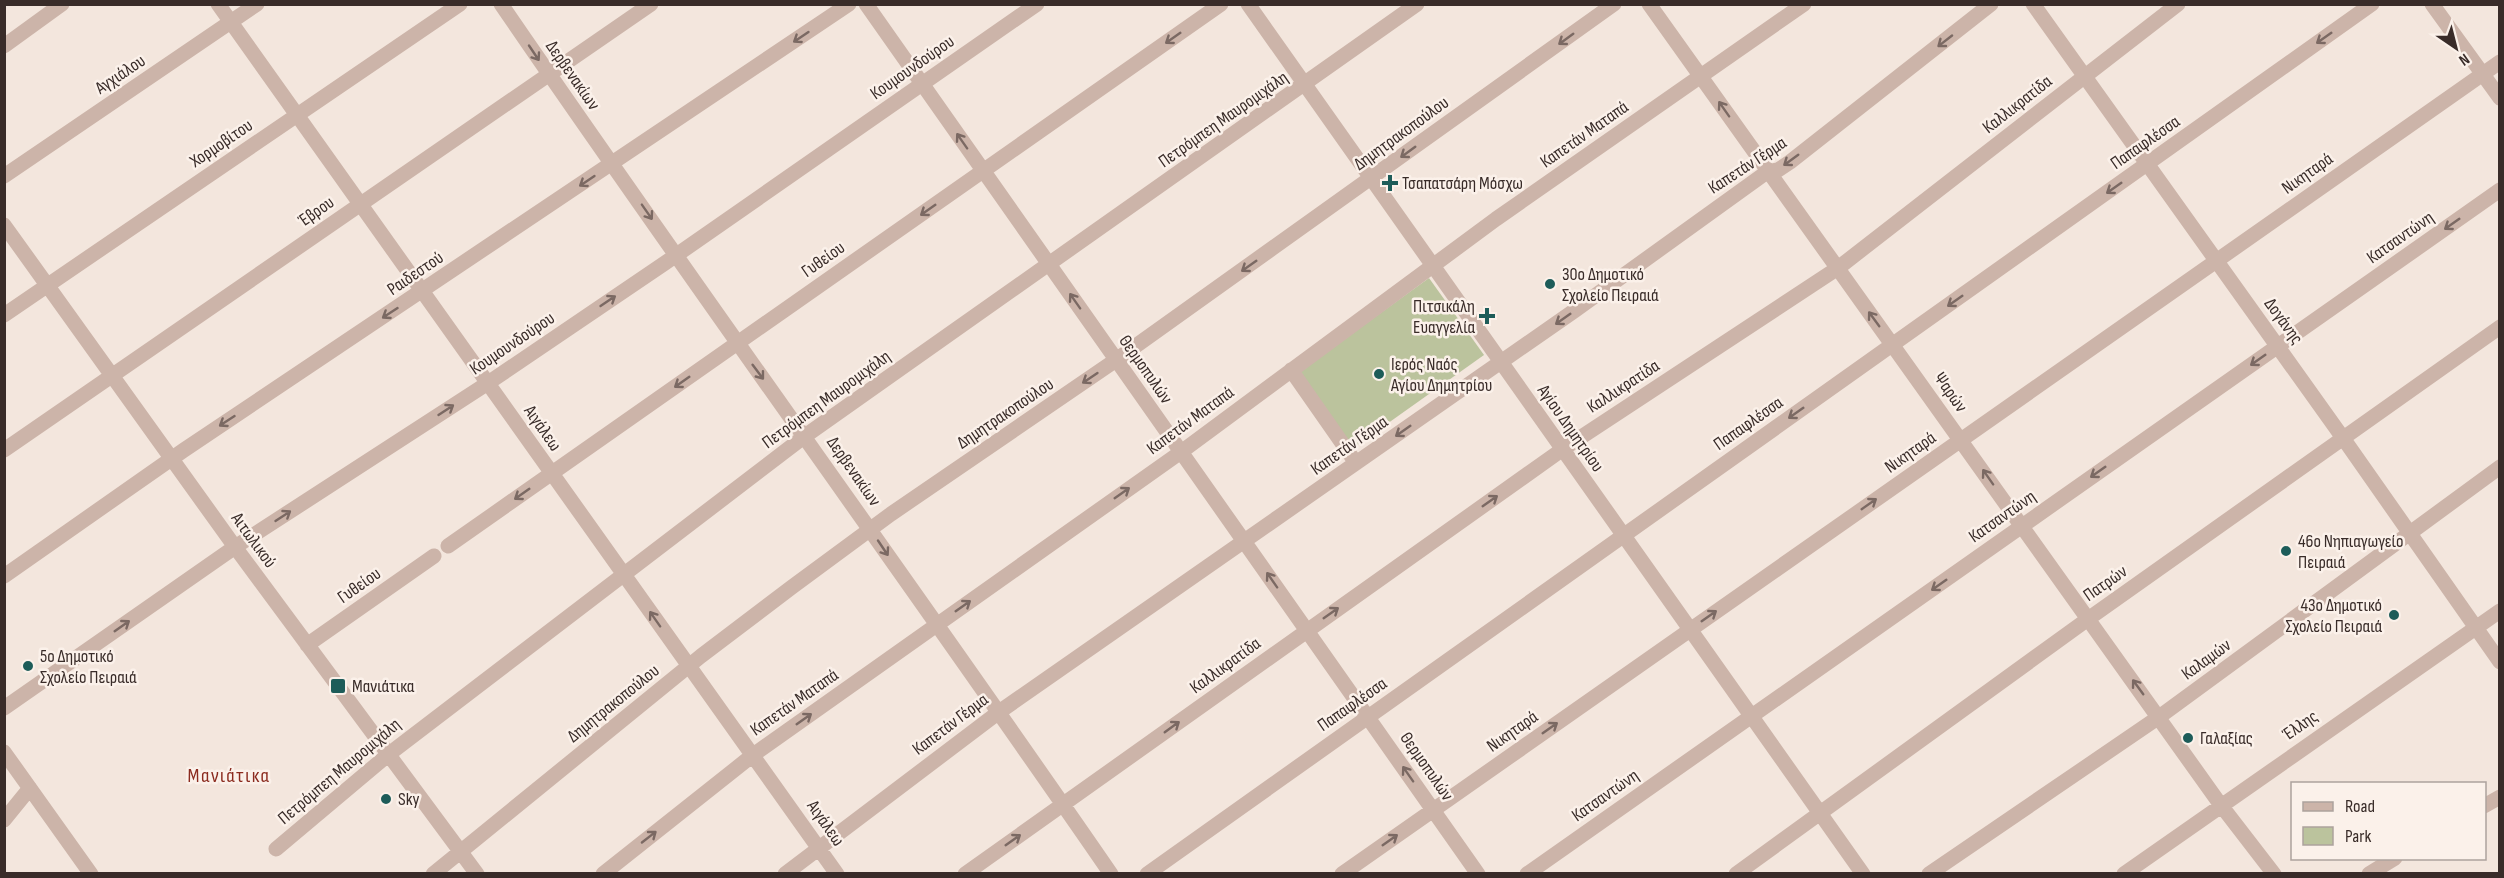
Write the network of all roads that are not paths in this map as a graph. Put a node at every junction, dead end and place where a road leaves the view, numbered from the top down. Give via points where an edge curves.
1 (62, 4) edge
2 (219, 4) edge
3 (257, 4) edge
4 (460, 4) edge
5 (501, 4) edge
6 (651, 4) edge
7 (849, 4) edge
8 (866, 4) edge
9 (1037, 4) edge
10 (1221, 4) edge
11 (1248, 4) edge
12 (1417, 4) edge
13 (1614, 4) edge
14 (1649, 4) edge
15 (1804, 4) edge
16 (1991, 4) edge
17 (2033, 4) edge
18 (2178, 4) edge
19 (2372, 4) edge
20 (2432, 4) edge
21 (231, 22) junction
22 (4, 46) edge
23 (2499, 62) edge
24 (548, 73) junction
25 (2482, 74) junction
26 (2084, 76) junction
27 (1701, 77) junction
28 (922, 84) junction
29 (1306, 85) junction
30 (2499, 98) edge
31 (297, 115) junction
32 (613, 164) junction
33 (2147, 164) junction
34 (983, 171) junction
35 (1767, 172) junction
36 (4, 176) edge
37 (1371, 179) junction
38 (2499, 190) edge
39 (360, 204) junction
40 (4, 225) edge
41 (677, 254) junction
42 (2216, 260) junction
43 (1049, 264) junction
44 (1432, 265) junction
45 (1838, 268) junction
46 (47, 285) junction
47 (423, 292) junction
48 (4, 315) edge
49 (2499, 327) edge
50 (737, 344) junction
51 (1893, 344) junction
52 (2278, 346) junction
53 (1116, 360) junction
54 (1501, 362) junction
55 (1290, 370) junction
56 (111, 376) junction
57 (488, 383) junction
58 (805, 436) junction
59 (2343, 438) junction
60 (1961, 439) junction
61 (1563, 449) junction
62 (4, 450) edge
63 (1181, 452) junction
64 (172, 459) junction
65 (1356, 463) junction
66 (2499, 467) edge
67 (552, 474) junction
68 (2022, 526) junction
69 (871, 529) junction
70 (2409, 532) junction
71 (1624, 535) junction
72 (1244, 541) junction
73 (448, 546) dead end
74 (235, 547) junction
75 (434, 556) dead end
76 (623, 574) junction
77 (4, 576) edge
78 (2499, 611) edge
79 (2088, 619) junction
80 (936, 626) junction
81 (2476, 627) junction
82 (1690, 629) junction
83 (1307, 630) junction
84 (307, 645) junction
85 (2499, 662) edge
86 (689, 666) junction
87 (4, 708) edge
88 (999, 712) junction
89 (1368, 717) junction
90 (1751, 717) junction
91 (2159, 717) junction
92 (4, 752) edge
93 (389, 754) junction
94 (753, 755) junction
95 (30, 788) junction
96 (2499, 797) edge
97 (1064, 804) junction
98 (2220, 804) junction
99 (2486, 805) edge
100 (1433, 810) junction
101 (1819, 813) junction
102 (4, 820) edge
103 (819, 848) junction
104 (276, 849) dead end
105 (460, 851) junction
106 (2392, 860) edge
107 (91, 873) edge
108 (433, 873) edge
109 (477, 873) edge
110 (603, 873) edge
111 (785, 873) edge
112 (837, 873) edge
113 (965, 873) edge
114 (1111, 873) edge
115 (1147, 873) edge
116 (1342, 873) edge
117 (1478, 873) edge
118 (1527, 873) edge
119 (1736, 873) edge
120 (1863, 873) edge
121 (1929, 873) edge
122 (2124, 873) edge
123 (2274, 873) edge
124 (2370, 873) edge

1 - 22 street
2 - 21 street, Αιγάλεω
3 - 21 street, Αγχιάλου
4 - 31 street, Χορμοβίτου
5 -> 24 street, Δερβενακίων
6 - 24 street, Έβρου
7 -> 32 street, Ραιδεστού
8 - 28 street, Θερμοπυλών
9 - 28 street, Κουμουνδούρου
10 -> 34 street, Γυθείου
11 - 29 street, Αγίου Δημητρίου
12 - 29 street, Πετρόμπεη Μαυρομιχάλη
13 -> 37 street, Δημητρακοπούλου
14 - 27 street, Ψαρών
15 - 27 street, Καπετάν Ματαπά
16 -> 35 street, Καπετάν Γέρμα via 1790,162
17 - 26 street, Δογάνης
18 - 26 street, Καλλικρατίδα
19 -> 33 street, Παπαφλέσσα
20 - 25 street
21 - 31 street, Αιγάλεω
21 - 36 street, Αγχιάλου
23 - 25 street, Νικηταρά
24 - 32 street, Δερβενακίων
24 - 39 street, Έβρου
25 - 30 street
25 - 42 street, Νικηταρά
26 - 33 street, Δογάνης
26 - 45 street, Καλλικρατίδα
35 -> 27 street, Ψαρών
27 - 44 street, Καπετάν Ματαπά
34 -> 28 street, Θερμοπυλών
28 - 41 street, Κουμουνδούρου
29 - 37 street, Αγίου Δημητρίου
29 - 43 street, Πετρόμπεη Μαυρομιχάλη
31 - 39 street, Αιγάλεω
31 - 46 street, Χορμοβίτου
32 -> 41 street, Δερβενακίων
32 -> 47 street, Ραιδεστού
33 - 42 street, Δογάνης
33 -> 51 street, Παπαφλέσσα
34 - 43 street, Θερμοπυλών
34 -> 50 street, Γυθείου
35 - 45 street, Ψαρών
35 -> 54 street, Καπετάν Γέρμα
37 - 44 street, Αγίου Δημητρίου
37 -> 53 street, Δημητρακοπούλου
38 -> 52 street, Κατσαντώνη
39 - 47 street, Αιγάλεω
39 - 56 street, Έβρου
40 - 46 street, Αιτωλικού
41 - 50 street, Δερβενακίων
57 -> 41 street, Κουμουνδούρου
42 - 52 street, Δογάνης
42 - 60 street, Νικηταρά
53 -> 43 street, Θερμοπυλών
43 - 58 street, Πετρόμπεη Μαυρομιχάλη
44 - 54 street, Αγίου Δημητρίου
44 - 55 street, Καπετάν Ματαπά
51 -> 45 street, Ψαρών
45 - 61 street, Καλλικρατίδα
46 - 48 street, Χορμοβίτου
46 - 56 street, Αιτωλικού
47 - 57 street, Αιγάλεω
47 -> 64 street, Ραιδεστού
49 - 59 street, Πατρών
50 -> 58 street, Δερβενακίων
50 -> 67 street, Γυθείου
51 - 60 street, Ψαρών
51 -> 71 street, Παπαφλέσσα
52 - 59 street, Δογάνης
52 -> 68 street, Κατσαντώνη
53 - 63 street, Θερμοπυλών
53 -> 69 street, Δημητρακοπούλου
54 - 61 street, Αγίου Δημητρίου
54 -> 65 street, Καπετάν Γέρμα
55 - 63 street, Καπετάν Ματαπά
55 - 65 street
56 - 62 street, Έβρου
56 - 64 street, Αιτωλικού
57 - 67 street, Αιγάλεω
74 -> 57 street, Κουμουνδούρου
58 - 69 street, Δερβενακίων
58 - 76 street, Πετρόμπεη Μαυρομιχάλη
59 - 70 street, Δογάνης
59 - 79 street, Πατρών
68 -> 60 street, Ψαρών
82 -> 60 street, Νικηταρά
61 - 71 street, Αγίου Δημητρίου
83 -> 61 street, Καλλικρατίδα
63 - 72 street, Θερμοπυλών
80 -> 63 street, Καπετάν Ματαπά
64 - 74 street, Αιτωλικού
64 - 77 street, Ραιδεστού
65 - 72 street, Καπετάν Γέρμα
66 - 70 street, Καλαμών
67 -> 73 street, Γυθείου
67 - 76 street, Αιγάλεω
68 - 79 street, Ψαρών
68 -> 90 street, Κατσαντώνη
69 -> 80 street, Δερβενακίων
69 - 86 street, Δημητρακοπούλου
70 - 81 street, Δογάνης
70 - 91 street, Καλαμών
71 - 82 street, Αγίου Δημητρίου
71 - 89 street, Παπαφλέσσα
83 -> 72 street, Θερμοπυλών
72 - 88 street, Καπετάν Γέρμα
74 - 84 street, Αιτωλικού
87 -> 74 street, Κουμουνδούρου
75 - 84 street, Γυθείου
86 -> 76 street, Αιγάλεω
76 - 93 street, Πετρόμπεη Μαυρομιχάλη
78 - 81 street, Έλλης
91 -> 79 street, Ψαρών
79 - 101 street, Πατρών
80 - 88 street, Δερβενακίων
94 -> 80 street, Καπετάν Ματαπά
81 - 85 street, Δογάνης
81 - 98 street, Έλλης
82 - 90 street, Αγίου Δημητρίου
100 -> 82 street, Νικηταρά
83 - 89 street, Θερμοπυλών
97 -> 83 street, Καλλικρατίδα
84 - 93 street, Αιτωλικού
86 - 94 street, Αιγάλεω
86 - 105 street, Δημητρακοπούλου
88 - 97 street, Δερβενακίων
88 - 103 street, Καπετάν Γέρμα
100 -> 89 street, Θερμοπυλών
89 - 115 street, Παπαφλέσσα
90 - 101 street, Αγίου Δημητρίου
90 - 118 street, Κατσαντώνη
91 - 98 street, Ψαρών
91 - 121 street, Καλαμών
92 - 95 street
93 - 104 street, Πετρόμπεη Μαυρομιχάλη
93 - 105 street, Αιτωλικού
94 - 103 street, Αιγάλεω
110 -> 94 street, Καπετάν Ματαπά
95 - 102 street
95 - 107 street
96 - 99 street
113 -> 97 street, Καλλικρατίδα
97 - 114 street, Δερβενακίων
98 - 122 street, Έλλης
98 - 123 street, Ψαρών
116 -> 100 street, Νικηταρά
100 - 117 street, Θερμοπυλών
101 - 119 street, Πατρών
101 - 120 street, Αγίου Δημητρίου
103 - 111 street, Καπετάν Γέρμα
103 - 112 street, Αιγάλεω
105 - 108 street, Δημητρακοπούλου
105 - 109 street, Αιτωλικού
106 - 124 street

